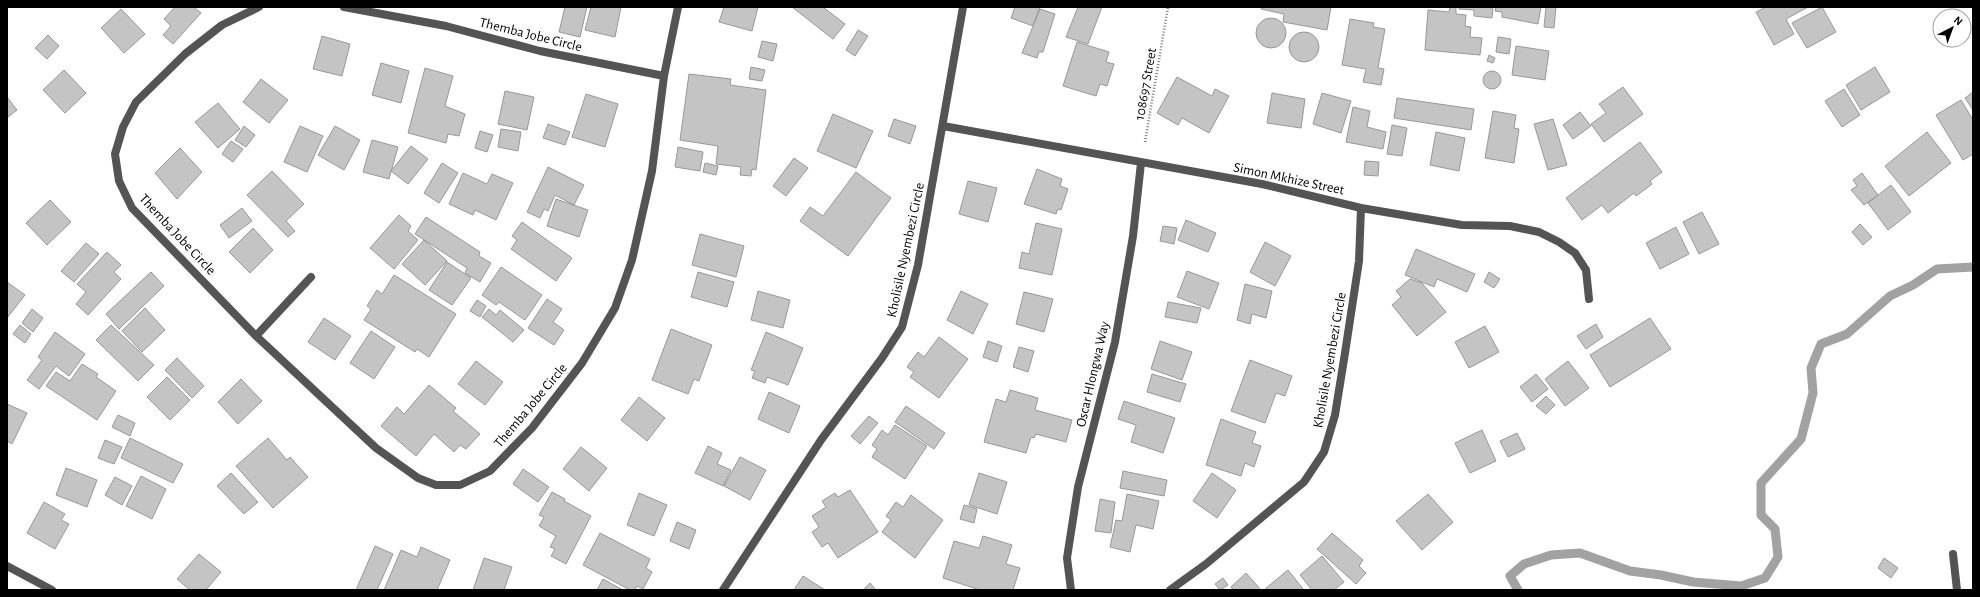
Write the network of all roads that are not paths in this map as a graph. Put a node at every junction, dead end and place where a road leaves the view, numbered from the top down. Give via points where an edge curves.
1 (259, 7) edge
2 (344, 7) edge
3 (678, 7) edge
4 (964, 7) edge
5 (664, 76) junction
6 (943, 126) junction
7 (1141, 164) junction
8 (1362, 208) junction
9 (311, 277) dead end
10 (1589, 299) dead end
11 (256, 336) junction
12 (1953, 554) dead end
13 (7, 566) edge
14 (52, 590) edge
15 (723, 590) edge
16 (1071, 590) edge
17 (1170, 590) edge
18 (1957, 590) edge

1 - 11 street, Themba Jobe Circle via 222,25 185,54 136,102 123,127 115,154 119,181 132,208
2 - 5 street, Themba Jobe Circle via 446,26 540,51
3 - 5 street, Themba Jobe Circle
4 - 6 street, Kholisile Nyembezi Circle
5 - 11 street, Themba Jobe Circle via 652,171 632,260 615,308 582,363 532,428 490,471 460,485 436,485 418,478 376,448
6 - 7 street, Simon Mkhize Street
6 - 15 street, Kholisile Nyembezi Circle via 918,265 902,327 821,440
7 - 8 street, Simon Mkhize Street via 1262,184
7 - 16 street, Oscar Hlongwa Way via 1133,236 1115,342 1078,487 1067,558
8 - 10 street, Simon Mkhize Street via 1462,225 1510,226 1539,232 1575,252 1586,270
8 - 17 street, Kholisile Nyembezi Circle via 1359,261 1350,322 1335,415 1324,452 1304,482 1206,564
9 - 11 street
12 - 18 street
13 - 14 street

